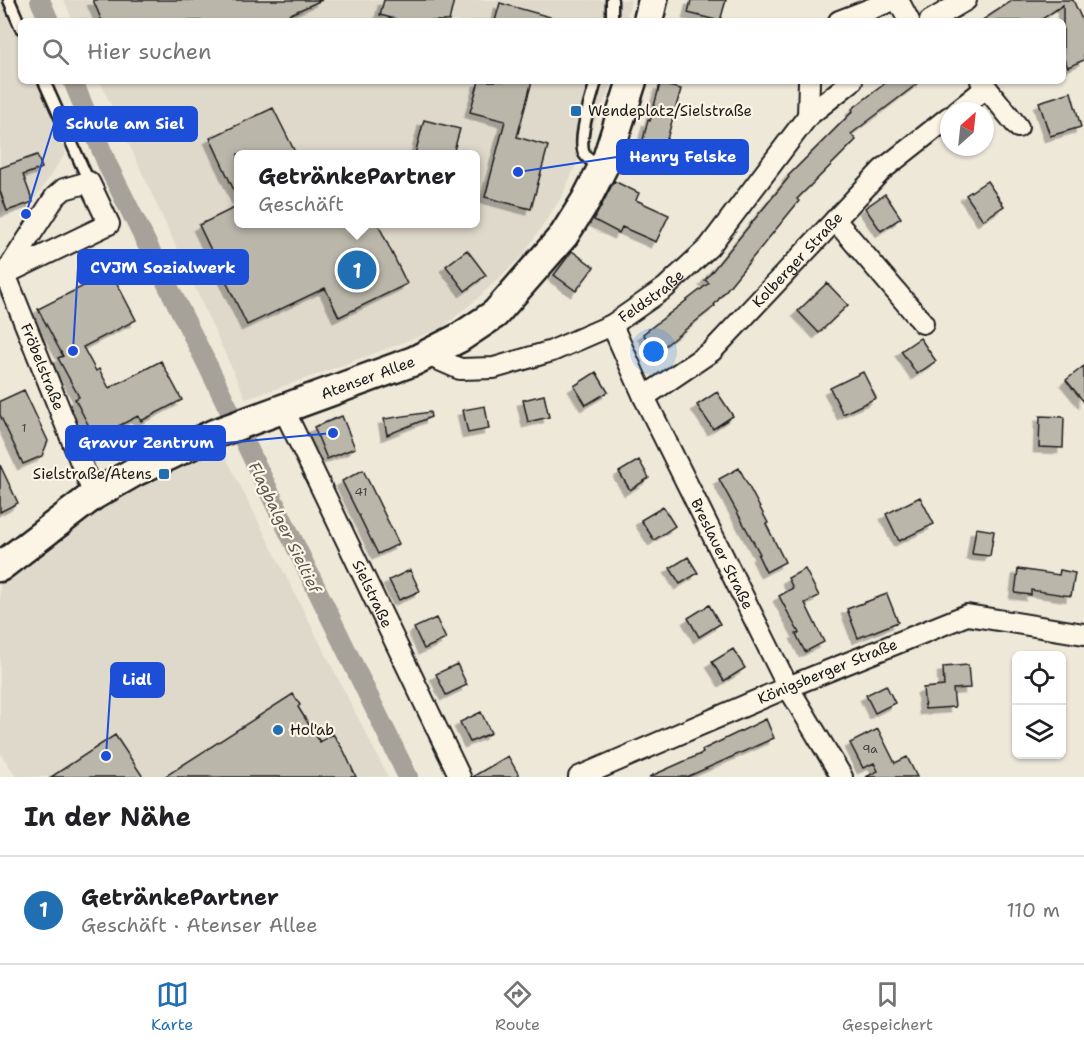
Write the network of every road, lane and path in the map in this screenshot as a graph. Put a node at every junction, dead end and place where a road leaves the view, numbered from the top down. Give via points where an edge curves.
1 (9, 0) edge
2 (612, 0) edge
3 (653, 0) edge
4 (896, 0) edge
5 (966, 0) edge
6 (612, 18) edge
7 (649, 18) edge
8 (847, 18) edge
9 (907, 18) edge
10 (938, 18) edge
11 (18, 21) edge
12 (45, 84) edge
13 (595, 84) edge
14 (631, 84) edge
15 (809, 84) edge
16 (848, 84) edge
17 (983, 85) edge
18 (966, 102) edge
19 (808, 116) junction
20 (940, 124) edge
21 (1018, 127) dead end
22 (602, 168) junction
23 (89, 182) junction
24 (835, 220) junction
25 (2, 275) edge
26 (923, 323) dead end
27 (612, 325) junction
28 (431, 353) junction
29 (644, 398) junction
30 (272, 414) junction
31 (94, 495) junction
32 (0, 567) edge
33 (1084, 634) edge
34 (788, 687) junction
35 (460, 777) edge
36 (579, 777) edge
37 (842, 777) edge

1 - 11 lane
2 - 6 lane
3 - 7 street
4 - 8 street
4 - 9 street
5 - 10 street
12 - 23 lane
13 - 22 lane via 582,140 586,157
14 - 22 street, Atenser Allee
15 - 19 street
16 - 19 street, Feldstraße
17 - 18 street
17 - 21 street
19 - 27 street, Feldstraße via 709,246 664,288
20 - 24 street, Kolberger Straße via 882,170
22 - 28 street, Atenser Allee via 564,235 495,314
23 - 25 street via 63,189 55,197
23 - 25 street via 109,224
24 - 26 street
24 - 29 street, Kolberger Straße via 712,351
25 - 31 street, Fröbelstraße
27 - 28 street, Feldstraße via 552,351 494,368 460,369
27 - 29 street, Breslauer Straße
28 - 30 street, Atenser Allee
29 - 34 street, Breslauer Straße
30 - 31 street, Atenser Allee via 214,434
30 - 35 street, Sielstraße
31 - 32 street, Atenser Allee
33 - 34 street, Königsberger Straße via 968,615
34 - 36 street, Königsberger Straße
34 - 37 street, Breslauer Straße

